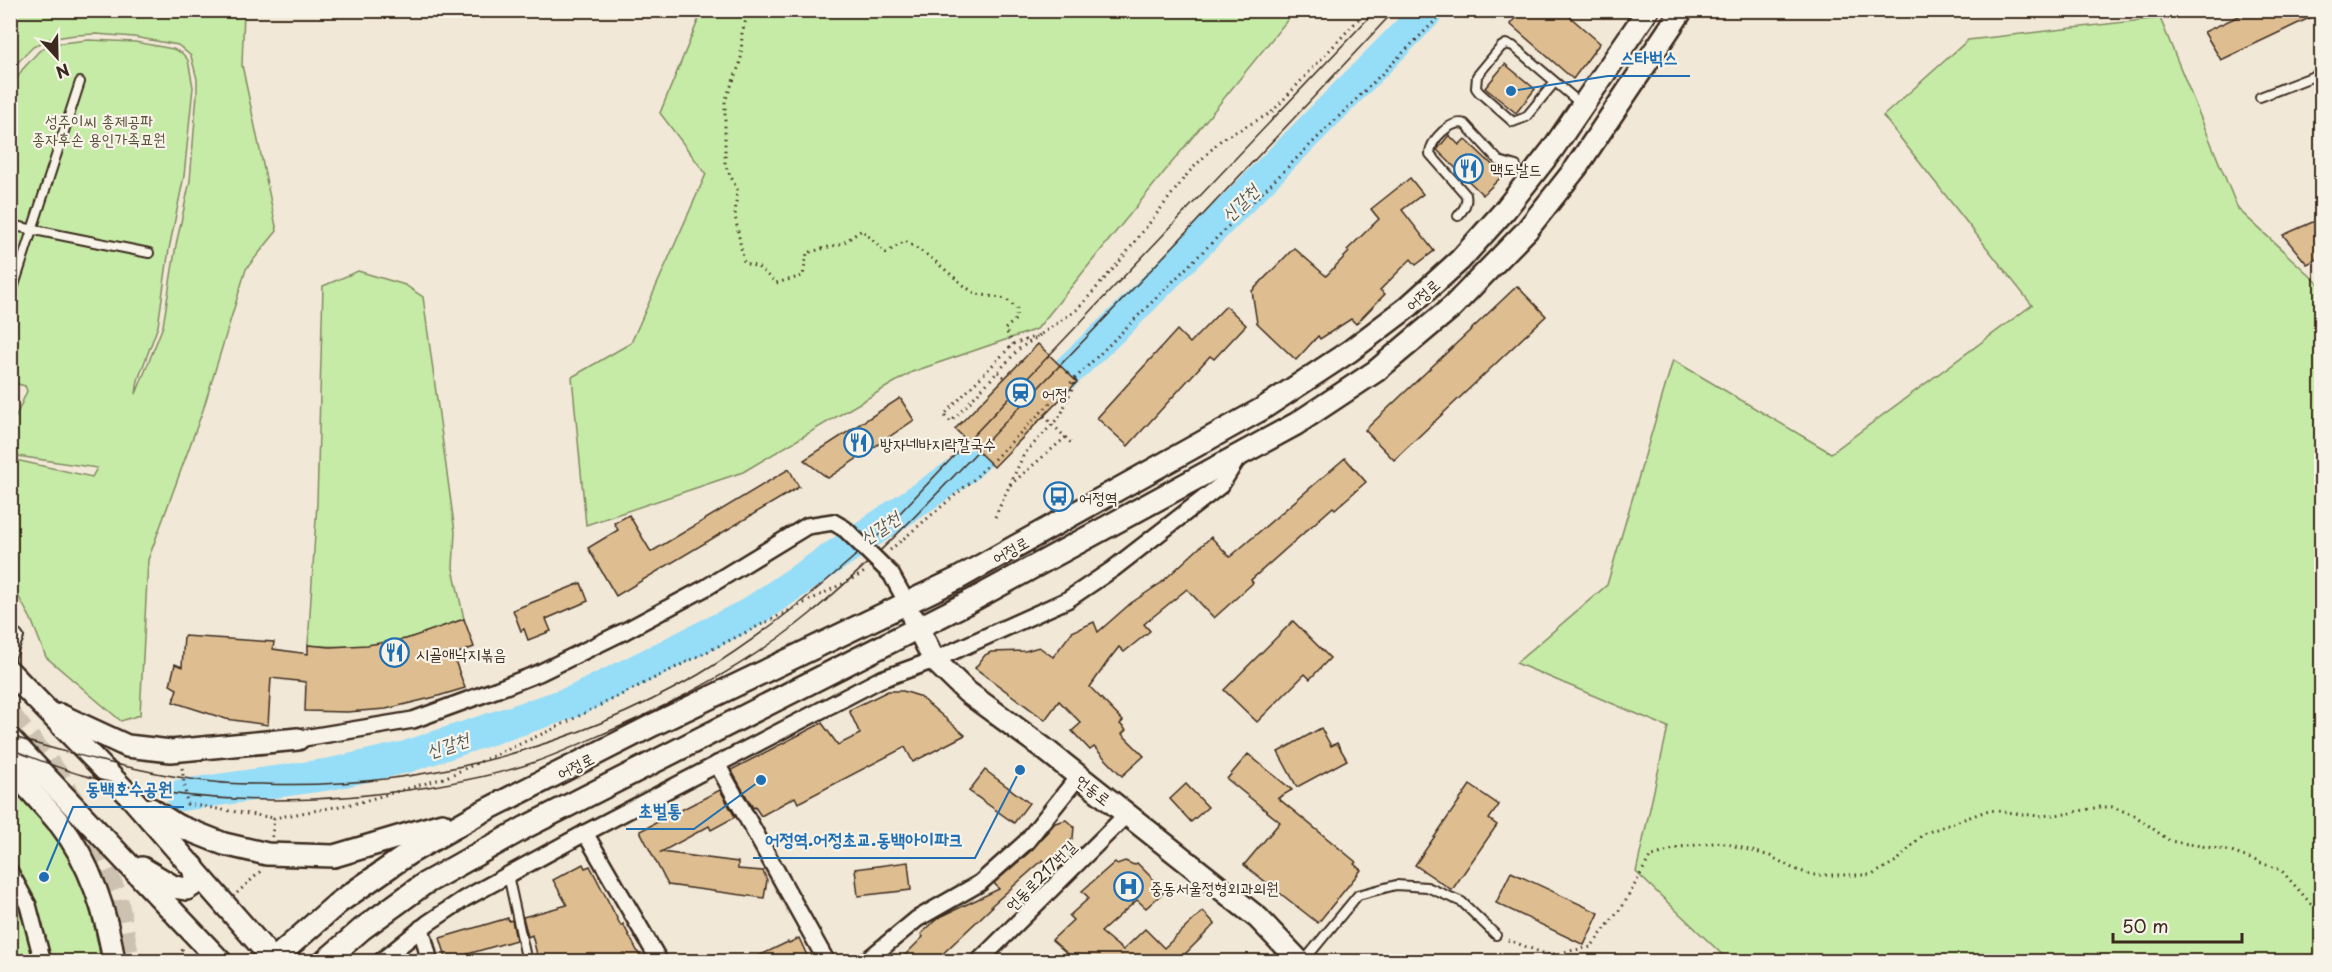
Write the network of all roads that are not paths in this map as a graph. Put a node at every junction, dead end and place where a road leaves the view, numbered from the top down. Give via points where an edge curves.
1 (1648, 10) edge
2 (1682, 10) edge
3 (2322, 74) edge
4 (80, 82) dead end
5 (1555, 82) junction
6 (2260, 97) dead end
7 (1583, 106) junction
8 (1552, 150) junction
9 (1516, 166) dead end
10 (1576, 168) junction
11 (1458, 216) dead end
12 (10, 225) edge
13 (32, 230) junction
14 (149, 254) dead end
15 (11, 290) edge
16 (1239, 456) junction
17 (907, 603) junction
18 (10, 626) edge
19 (918, 629) junction
20 (10, 658) edge
21 (934, 660) junction
22 (10, 672) edge
23 (48, 710) junction
24 (10, 739) edge
25 (298, 739) joint
26 (717, 765) junction
27 (10, 768) edge
28 (1078, 777) junction
29 (129, 795) junction
30 (478, 814) junction
31 (1127, 814) junction
32 (585, 833) junction
33 (118, 854) junction
34 (193, 866) junction
35 (10, 872) edge
36 (508, 875) junction
37 (421, 928) junction
38 (1496, 935) road end
39 (273, 960) edge
40 (526, 960) edge
41 (43, 962) edge
42 (114, 962) edge
43 (221, 962) edge
44 (324, 962) edge
45 (380, 962) edge
46 (430, 962) edge
47 (516, 962) edge
48 (660, 962) edge
49 (827, 962) edge
50 (865, 962) edge
51 (978, 962) edge
52 (1301, 962) edge

1 - 7 main road, 어정로
2 - 10 main road, 어정로
3 - 6 lane
4 - 13 lane
5 - 5 lane via 1526,117 1514,122 1479,92 1476,82 1506,44 1514,46
5 - 7 lane
7 - 8 main road, 어정로
8 - 10 main road
8 - 17 main road, 어정로 via 1460,260 1408,307 1350,351 1262,409
9 - 11 lane via 1499,161 1464,124 1453,123 1431,144 1430,154 1466,195 1465,207
10 - 16 main road, 어정로 via 1527,230 1452,307 1377,371
12 - 13 lane
13 - 14 lane
13 - 15 lane
16 - 19 main road, 어정로
16 - 21 street via 1221,485 1067,600
17 - 19 main road, 언동로
17 - 25 street, bridge via 891,574 845,529 833,522 807,526 707,587 539,673 413,720
17 - 30 main road, 어정로
18 - 20 lane via 19,637
19 - 21 main road, 언동로
19 - 44 main road, 어정로 via 537,821 434,878 362,929
21 - 26 street via 879,680
21 - 28 main road, 언동로 via 967,692
22 - 23 main road
23 - 25 main road via 127,746 171,751
23 - 29 main road
24 - 33 main road
26 - 32 street
26 - 49 street
27 - 42 main road via 61,826 93,881
28 - 31 main road, 언동로
28 - 50 street via 1026,842 980,883 917,919
29 - 30 main road via 177,825 224,844 267,854 334,856
29 - 34 main road
30 - 39 main road, 어정로 via 408,854 338,903
31 - 51 street, 언동로217번길
31 - 52 main road, 언동로 via 1258,918
32 - 36 street
32 - 48 street
33 - 34 main road via 174,887 187,889 196,883
33 - 43 main road
34 - 39 main road
35 - 41 street via 28,905
36 - 37 street
36 - 40 lane
37 - 45 street
37 - 46 street
38 - 52 lane via 1462,902 1427,887 1396,885 1358,895
40 - 47 lane

